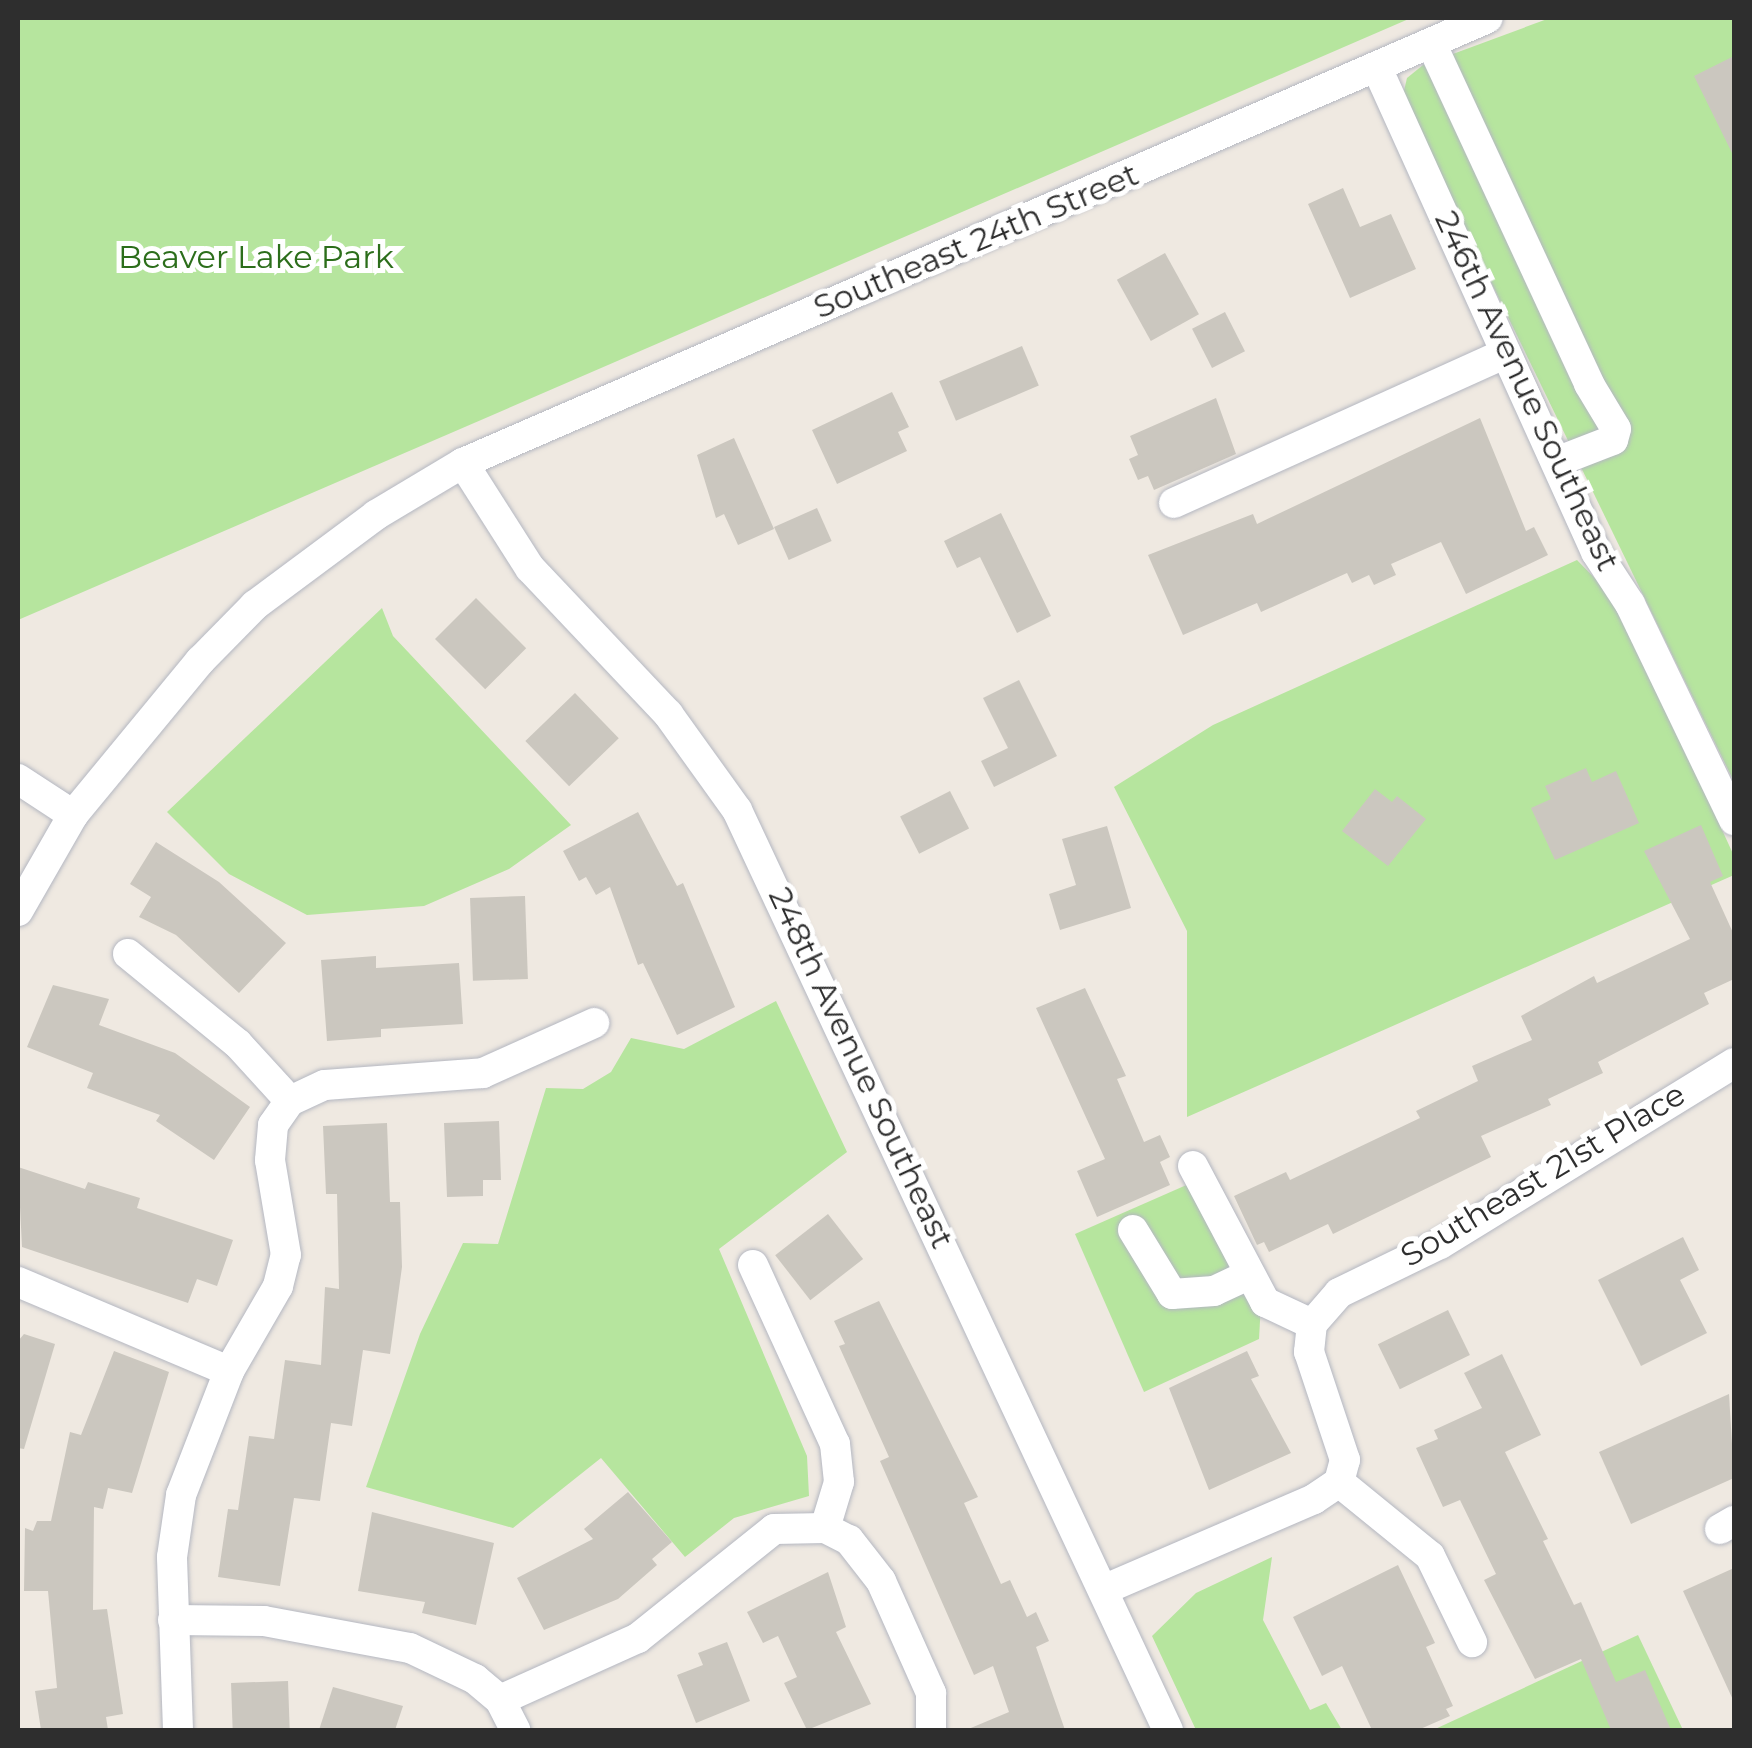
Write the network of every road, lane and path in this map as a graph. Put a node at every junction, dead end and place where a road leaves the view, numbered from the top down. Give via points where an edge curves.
1 (1488, 18) edge
2 (1431, 43) junction
3 (1377, 68) junction
4 (1506, 353) junction
5 (1556, 462) junction
6 (463, 463) junction
7 (1174, 503) dead end
8 (18, 779) edge
9 (73, 815) junction
10 (1734, 820) edge
11 (18, 911) edge
12 (128, 954) dead end
13 (594, 1022) dead end
14 (1734, 1063) edge
15 (290, 1101) junction
16 (1193, 1166) dead end
17 (1133, 1230) dead end
18 (753, 1266) dead end
19 (1248, 1275) junction
20 (18, 1282) edge
21 (1312, 1324) junction
22 (229, 1371) junction
23 (1339, 1482) junction
24 (824, 1528) junction
25 (1104, 1590) junction
26 (172, 1620) junction
27 (1472, 1642) dead end
28 (500, 1700) junction
29 (178, 1730) edge
30 (515, 1730) edge
31 (931, 1730) edge
32 (1168, 1730) edge

1 - 2 street, Southeast 24th Street
2 - 3 street, Southeast 24th Street
2 - 5 street via 1616,429 1613,440
3 - 4 street, 246th Avenue Southeast
3 - 6 street, Southeast 24th Street
4 - 5 street, 246th Avenue Southeast
4 - 7 street
5 - 10 street, 246th Avenue Southeast
6 - 9 street, Southeast 24th Street via 376,515 256,605 137,731
6 - 25 street, 248th Avenue Southeast via 530,568 686,734 737,810
8 - 9 street
9 - 11 street, Southeast 24th Street
12 - 15 street via 238,1044
13 - 15 street via 482,1073 325,1085
14 - 21 street, Southeast 21st Place via 1440,1244 1339,1293
15 - 22 street via 268,1138 286,1255 278,1286
16 - 19 street
17 - 19 street via 1172,1294 1214,1291
18 - 24 street via 835,1444 839,1482
19 - 21 street via 1265,1302
20 - 22 street
21 - 23 street via 1310,1363 1346,1460
22 - 26 street via 182,1495 172,1557
23 - 25 street via 1314,1499
23 - 27 street via 1430,1556
24 - 28 street via 774,1529 638,1638
24 - 31 street via 849,1540 881,1581 931,1693
25 - 32 street, 248th Avenue Southeast
26 - 28 street via 264,1621 410,1648 475,1679
26 - 29 street
28 - 30 street

